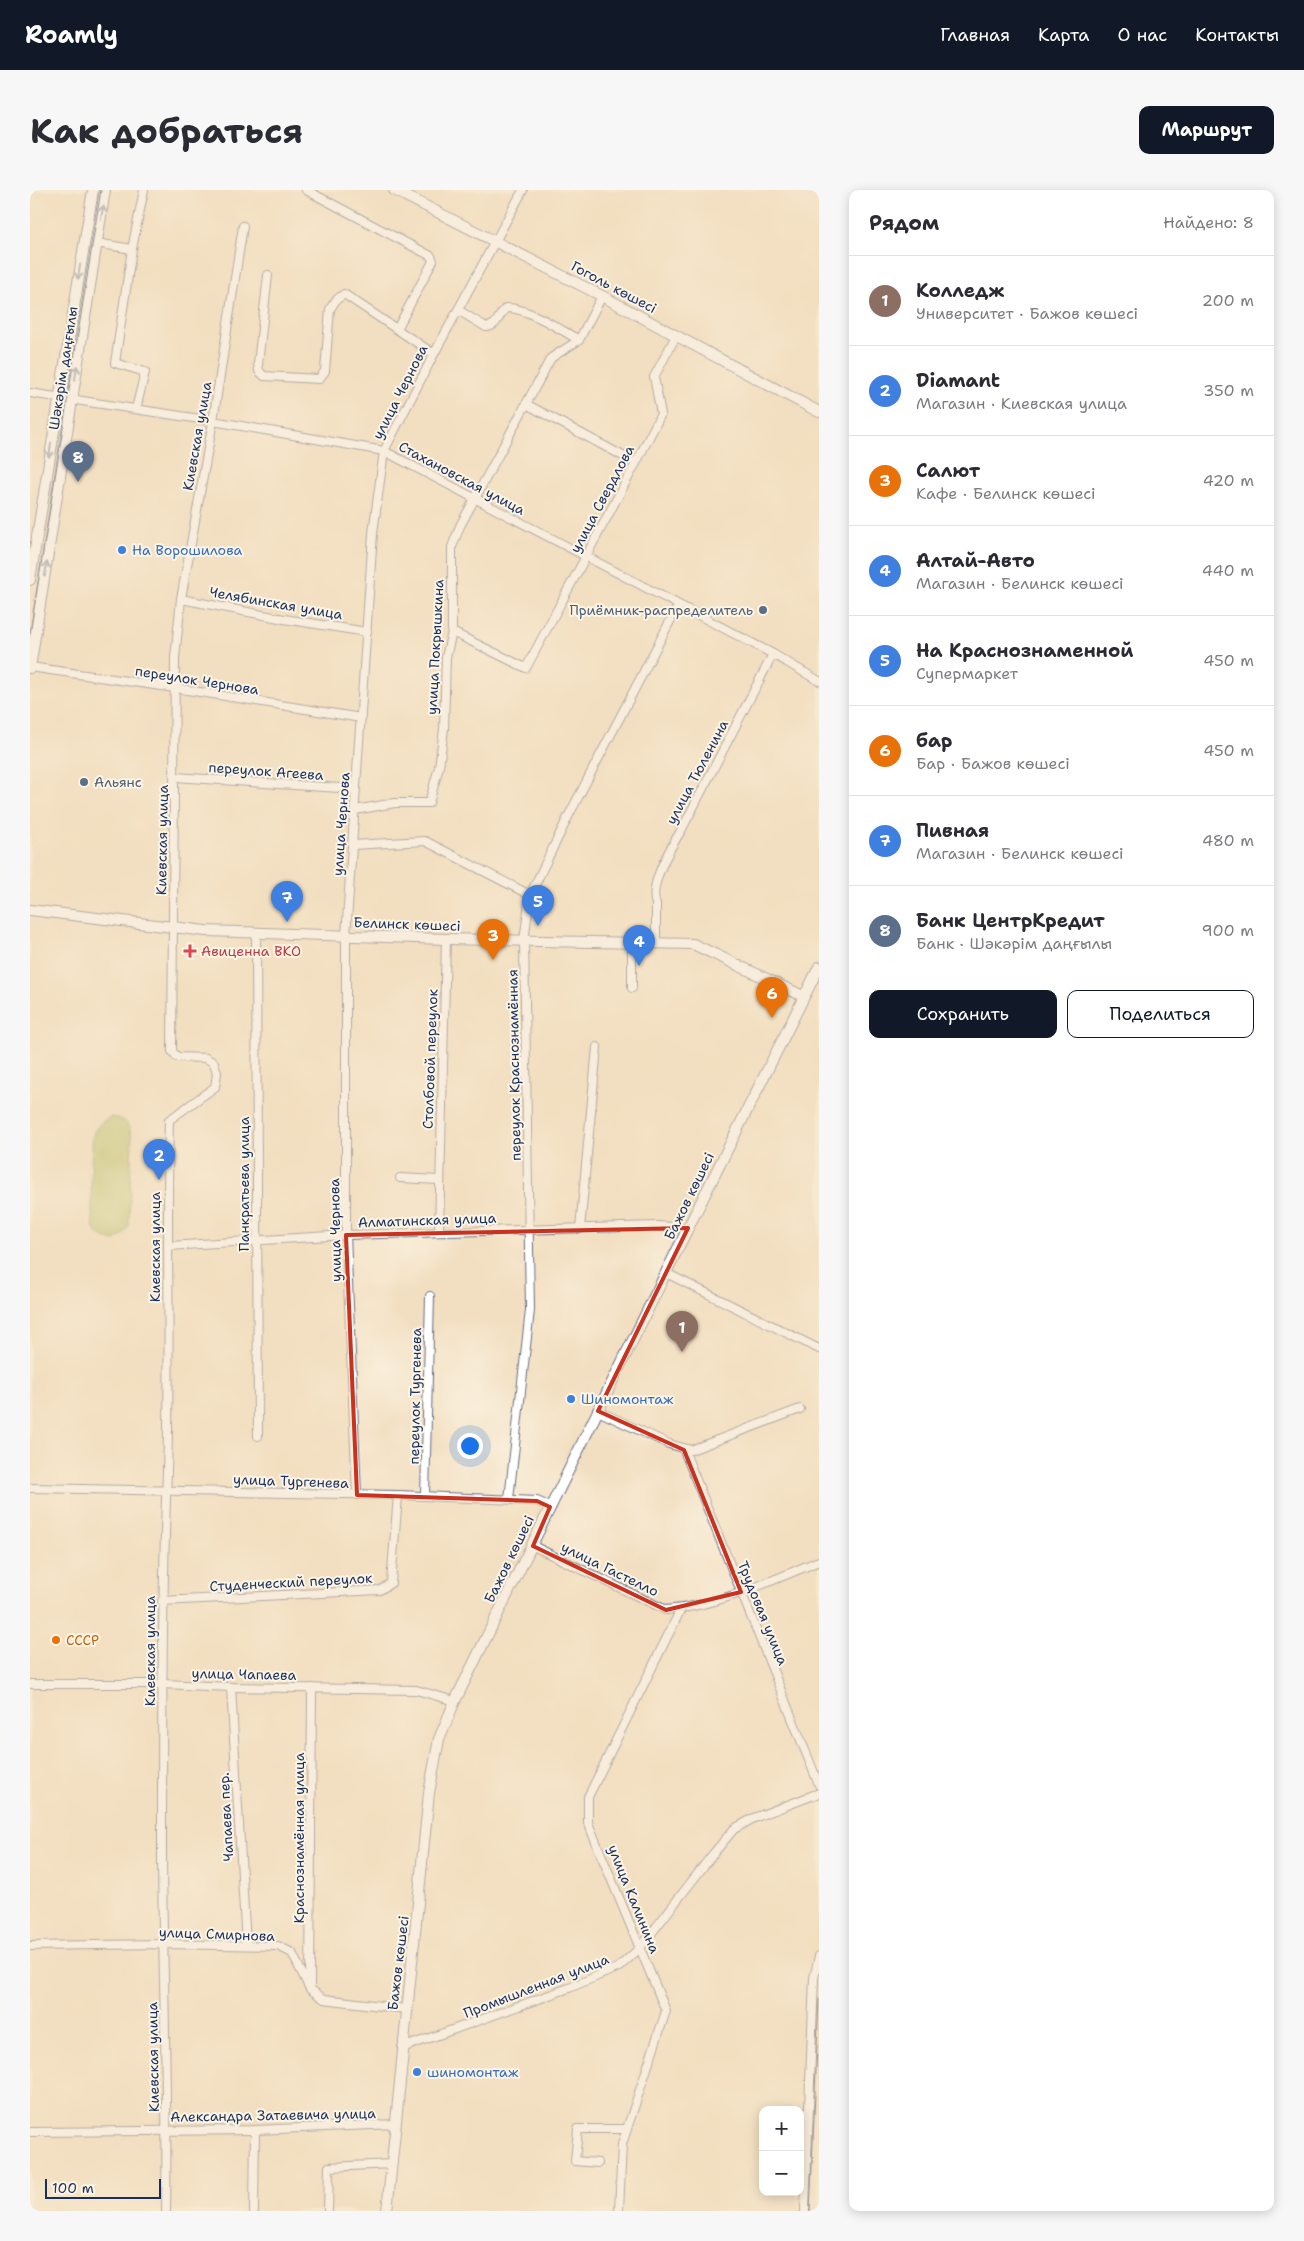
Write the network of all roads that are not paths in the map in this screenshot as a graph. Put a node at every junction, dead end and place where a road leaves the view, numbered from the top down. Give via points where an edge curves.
1 (93, 190) edge
2 (106, 190) edge
3 (394, 190) edge
4 (523, 190) edge
5 (308, 191) edge
6 (143, 194) edge
7 (243, 226) dead end
8 (495, 242) junction
9 (96, 243) junction
10 (132, 249) junction
11 (268, 275) dead end
12 (602, 296) junction
13 (458, 310) junction
14 (397, 329) junction
15 (676, 336) junction
16 (579, 340) junction
17 (434, 354) junction
18 (30, 393) edge
19 (59, 396) junction
20 (73, 399) junction
21 (526, 404) junction
22 (136, 409) junction
23 (819, 412) edge
24 (213, 421) junction
25 (384, 451) junction
26 (636, 463) junction
27 (476, 499) junction
28 (586, 557) junction
29 (30, 580) edge
30 (181, 599) junction
31 (678, 606) junction
32 (367, 632) junction
33 (452, 632) junction
34 (773, 654) junction
35 (30, 668) edge
36 (819, 681) edge
37 (175, 688) junction
38 (361, 718) junction
39 (175, 777) junction
40 (355, 789) junction
41 (354, 810) junction
42 (352, 845) junction
43 (530, 895) junction
44 (30, 910) edge
45 (172, 928) junction
46 (256, 932) junction
47 (346, 936) junction
48 (446, 939) junction
49 (524, 941) junction
50 (632, 944) junction
51 (656, 944) junction
52 (818, 973) edge
53 (632, 988) dead end
54 (803, 996) junction
55 (597, 1047) dead end
56 (400, 1178) dead end
57 (439, 1180) junction
58 (688, 1228) junction
59 (580, 1229) junction
60 (530, 1230) junction
61 (439, 1232) junction
62 (346, 1235) junction
63 (256, 1241) junction
64 (168, 1246) junction
65 (666, 1273) junction
66 (430, 1296) dead end
67 (819, 1349) edge
68 (800, 1409) dead end
69 (598, 1411) junction
70 (258, 1436) dead end
71 (684, 1450) junction
72 (30, 1488) edge
73 (165, 1489) junction
74 (357, 1495) junction
75 (398, 1495) junction
76 (425, 1496) junction
77 (509, 1499) junction
78 (550, 1507) junction
79 (532, 1546) junction
80 (819, 1561) edge
81 (742, 1592) junction
82 (162, 1602) junction
83 (681, 1609) junction
84 (30, 1684) edge
85 (162, 1684) junction
86 (231, 1688) junction
87 (312, 1688) junction
88 (455, 1701) junction
89 (819, 1786) edge
90 (819, 1793) edge
91 (163, 1944) junction
92 (246, 1945) junction
93 (30, 1946) edge
94 (640, 1948) junction
95 (819, 1956) edge
96 (310, 1989) junction
97 (406, 2010) junction
98 (402, 2048) junction
99 (396, 2124) junction
100 (627, 2129) junction
101 (167, 2130) junction
102 (255, 2130) junction
103 (30, 2132) edge
104 (598, 2163) dead end
105 (392, 2164) junction
106 (166, 2211) edge
107 (254, 2211) edge
108 (328, 2211) edge
109 (387, 2211) edge
110 (620, 2211) edge
111 (805, 2211) edge

1 -> 19 main road, Шәкәрім даңғылы
9 -> 2 main road, Шәкәрім даңғылы
3 - 8 main road, Гоголь көшесі
4 - 8 street, улица Чернова
5 - 14 street via 431,256 433,261
6 - 10 street
7 - 24 street, Киевская улица
8 - 12 main road, Гоголь көшесі
8 - 13 street, улица Чернова
9 - 10 street
20 -> 9 main road, Шәкәрім даңғылы
10 - 22 street via 115,363 145,372
11 - 14 street via 258,364 264,376 320,380 325,371 330,309 344,294
12 - 15 main road, Гоголь көшесі
12 - 16 street, улица Покрышкина
13 - 16 street via 490,327 506,308 513,308
13 - 17 street, улица Чернова
14 - 17 street
15 - 23 main road, Гоголь көшесі
15 - 26 street, улица Свердлова via 654,377 660,414
16 - 21 street, улица Покрышкина via 551,358
17 - 25 street, улица Чернова
18 - 19 street, Стахановская улица
19 - 20 street, Стахановская улица
19 -> 29 main road, Шәкәрім даңғылы
20 - 22 street, Стахановская улица
35 -> 20 main road, Шәкәрім даңғылы
21 - 26 street
21 - 27 street, улица Покрышкина
22 - 24 street, Стахановская улица
24 - 25 street, Стахановская улица
24 - 30 street, Киевская улица
25 - 27 street, Стахановская улица
25 - 32 street, улица Чернова via 373,533
26 - 28 street, улица Свердлова
27 - 28 street, Стахановская улица
27 - 33 street, улица Покрышкина via 452,547
28 - 31 street, Стахановская улица
28 - 33 street, улица Свердлова via 526,668
30 - 32 street, Челябинская улица
30 - 37 street, Киевская улица
31 - 34 street, Стахановская улица
31 - 43 street, переулок Краснознамённая
32 - 38 street, улица Чернова
33 - 41 street, улица Покрышкина via 446,657 444,729 439,767 429,803 395,803
34 - 36 street, Стахановская улица
34 - 51 street, улица Тюленина via 658,875 654,900
35 - 37 street, переулок Чернова
37 - 38 street, переулок Чернова
37 - 39 street, Киевская улица
38 - 40 street, улица Чернова
39 - 40 street, переулок Агеева
39 - 45 street, Киевская улица
40 - 41 street, улица Чернова
41 - 42 street, улица Чернова
42 - 43 street via 425,842
42 - 47 street, улица Чернова
43 - 49 street, переулок Краснознамённая
44 - 45 main road, Белинск көшесі
45 - 46 main road, Белинск көшесі
45 - 64 street, Киевская улица via 172,1051 177,1057 206,1058 214,1063 217,1073 215,1087 169,1120
46 - 47 main road, Белинск көшесі
46 - 63 street, Панкратьева улица
47 - 48 main road, Белинск көшесі
47 - 62 street, улица Чернова
48 - 49 main road, Белинск көшесі
48 - 57 street, Столбовой переулок
49 - 50 main road, Белинск көшесі
49 - 60 street, переулок Краснознамённая
50 - 51 main road, Белинск көшесі
50 - 53 street
51 - 54 main road, Белинск көшесі via 693,944
52 - 54 main road, Бажов көшесі
54 - 58 main road, Бажов көшесі
55 - 59 street
56 - 57 street
57 - 61 street, Столбовой переулок
58 - 59 street, Алматинская улица
58 - 65 main road, Бажов көшесі
59 - 60 street, Алматинская улица
60 - 61 street, Алматинская улица
60 - 77 street, переулок Краснознамённая via 530,1310
61 - 62 street, Алматинская улица
62 - 63 street, Алматинская улица
62 - 74 street, улица Чернова
63 - 64 street, Алматинская улица
63 - 70 street, Панкратьева улица
64 - 73 street, Киевская улица
65 - 67 street
65 - 69 main road, Бажов көшесі
66 - 76 street, переулок Тургенева
68 - 71 street via 692,1450
69 - 71 street
69 - 78 main road, Бажов көшесі
71 - 81 street, Трудовая улица
72 - 73 street, улица Тургенева
73 - 74 street, улица Тургенева
73 - 82 street, Киевская улица
74 - 75 street, улица Тургенева
75 - 76 street, улица Тургенева
75 - 82 street, Студенческий переулок via 391,1583 380,1590
76 - 77 street, улица Тургенева
77 - 78 street, улица Тургенева
78 - 79 main road, Бажов көшесі
79 - 83 street, улица Гастелло via 666,1610
79 - 88 main road, Бажов көшесі
80 - 81 street, улица Гастелло
81 - 83 street, улица Гастелло
81 - 89 street, Трудовая улица
82 - 85 street, Киевская улица
83 - 94 street, улица Калинина via 588,1797 588,1823
84 - 85 street, улица Чапаева
85 - 86 street, улица Чапаева
85 - 91 street, Киевская улица
86 - 87 street, улица Чапаева
86 - 92 street, Чапаева пер.
87 - 88 street, улица Чапаева via 416,1690
87 - 96 street, Краснознамённая улица
88 - 97 main road, Бажов көшесі via 439,1739 431,1775
90 - 94 street, Промышленная улица via 734,1829
91 - 92 street, улица Смирнова
91 - 93 street, улица Смирнова
91 - 101 street, Киевская улица
92 - 96 street, улица Смирнова via 278,1946 292,1953
94 - 98 street, Промышленная улица via 619,1967
94 - 100 street, улица Калинина via 666,2011
95 - 111 street via 814,1978
96 - 97 street via 324,1999
97 - 98 main road, Бажов көшесі
98 - 99 main road, Бажов көшесі
99 - 102 street, Александра Затаевича улица
99 - 105 main road, Бажов көшесі
100 - 104 street via 578,2129 575,2161
100 - 110 street, улица Калинина via 622,2144
101 - 102 street, Александра Затаевича улица
101 - 103 street, Александра Затаевича улица
101 - 106 street, Киевская улица
102 - 107 street
105 - 108 street via 329,2167
105 - 109 main road, Бажов көшесі

